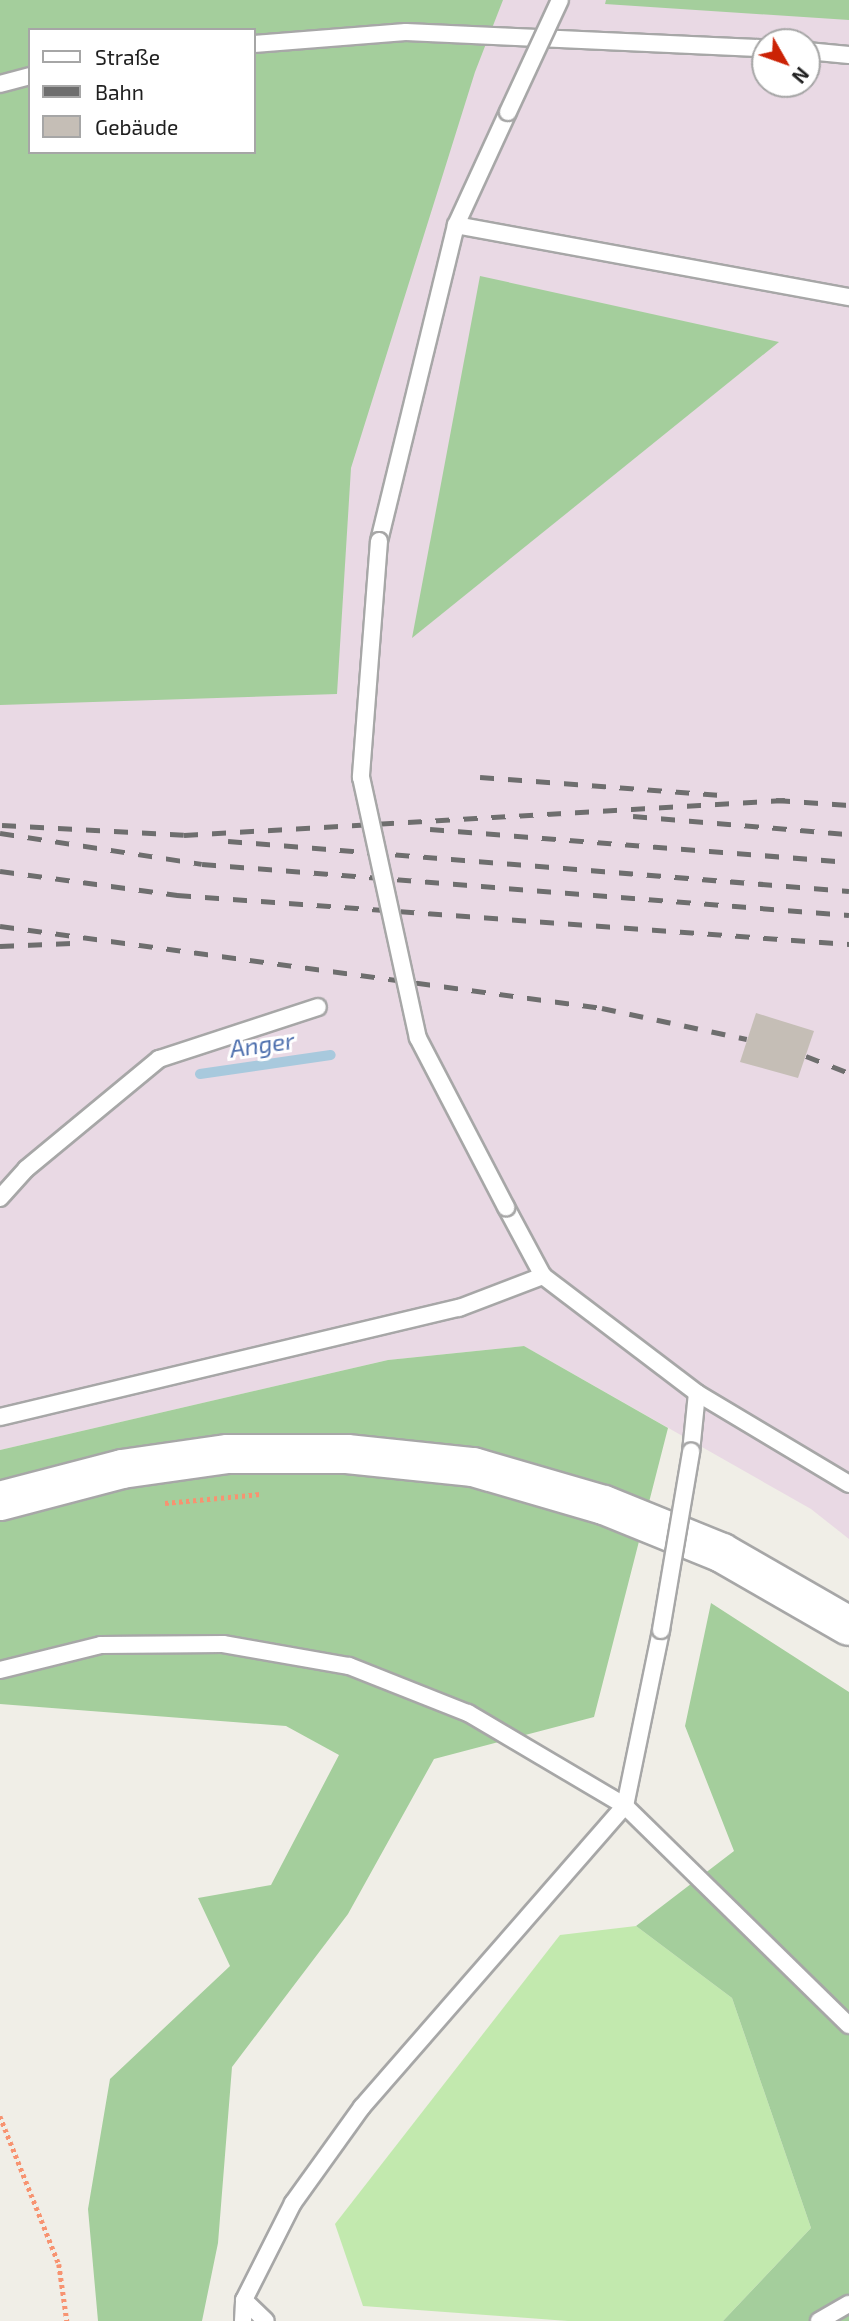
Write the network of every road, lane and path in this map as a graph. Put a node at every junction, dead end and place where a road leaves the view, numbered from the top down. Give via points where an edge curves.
1 (560, 0) edge
2 (256, 44) edge
3 (751, 47) edge
4 (821, 52) edge
5 (849, 55) edge
6 (28, 77) edge
7 (0, 84) edge
8 (456, 225) junction
9 (849, 297) edge
10 (318, 1007) dead end
11 (0, 1198) edge
12 (542, 1276) junction
13 (697, 1393) junction
14 (0, 1417) edge
15 (849, 1484) edge
16 (271, 1493) dead end
17 (0, 1501) edge
18 (153, 1505) dead end
19 (849, 1626) edge
20 (0, 1670) edge
21 (625, 1806) junction
22 (849, 2025) edge
23 (0, 2116) edge
24 (244, 2300) junction
25 (849, 2304) edge
26 (67, 2321) edge
27 (243, 2321) edge
28 (266, 2321) edge
29 (819, 2321) edge

1 - 8 lane, bridge
2 - 3 lane via 406,32
4 - 5 lane
6 - 7 lane
8 - 9 lane
8 - 12 lane, bridge via 379,541 360,778 418,1038
10 - 11 lane via 159,1059 26,1169
12 - 13 lane
12 - 14 lane via 459,1308
13 - 15 lane
13 - 21 lane, bridge via 661,1630
16 - 18 path
17 - 19 street via 122,1469 228,1454 347,1454 473,1467 604,1506 722,1553
20 - 21 lane via 101,1645 223,1644 349,1666 468,1713
21 - 22 lane
21 - 24 lane via 362,2107 293,2203
23 - 26 path via 59,2264
24 - 27 lane
24 - 28 lane
25 - 29 lane

